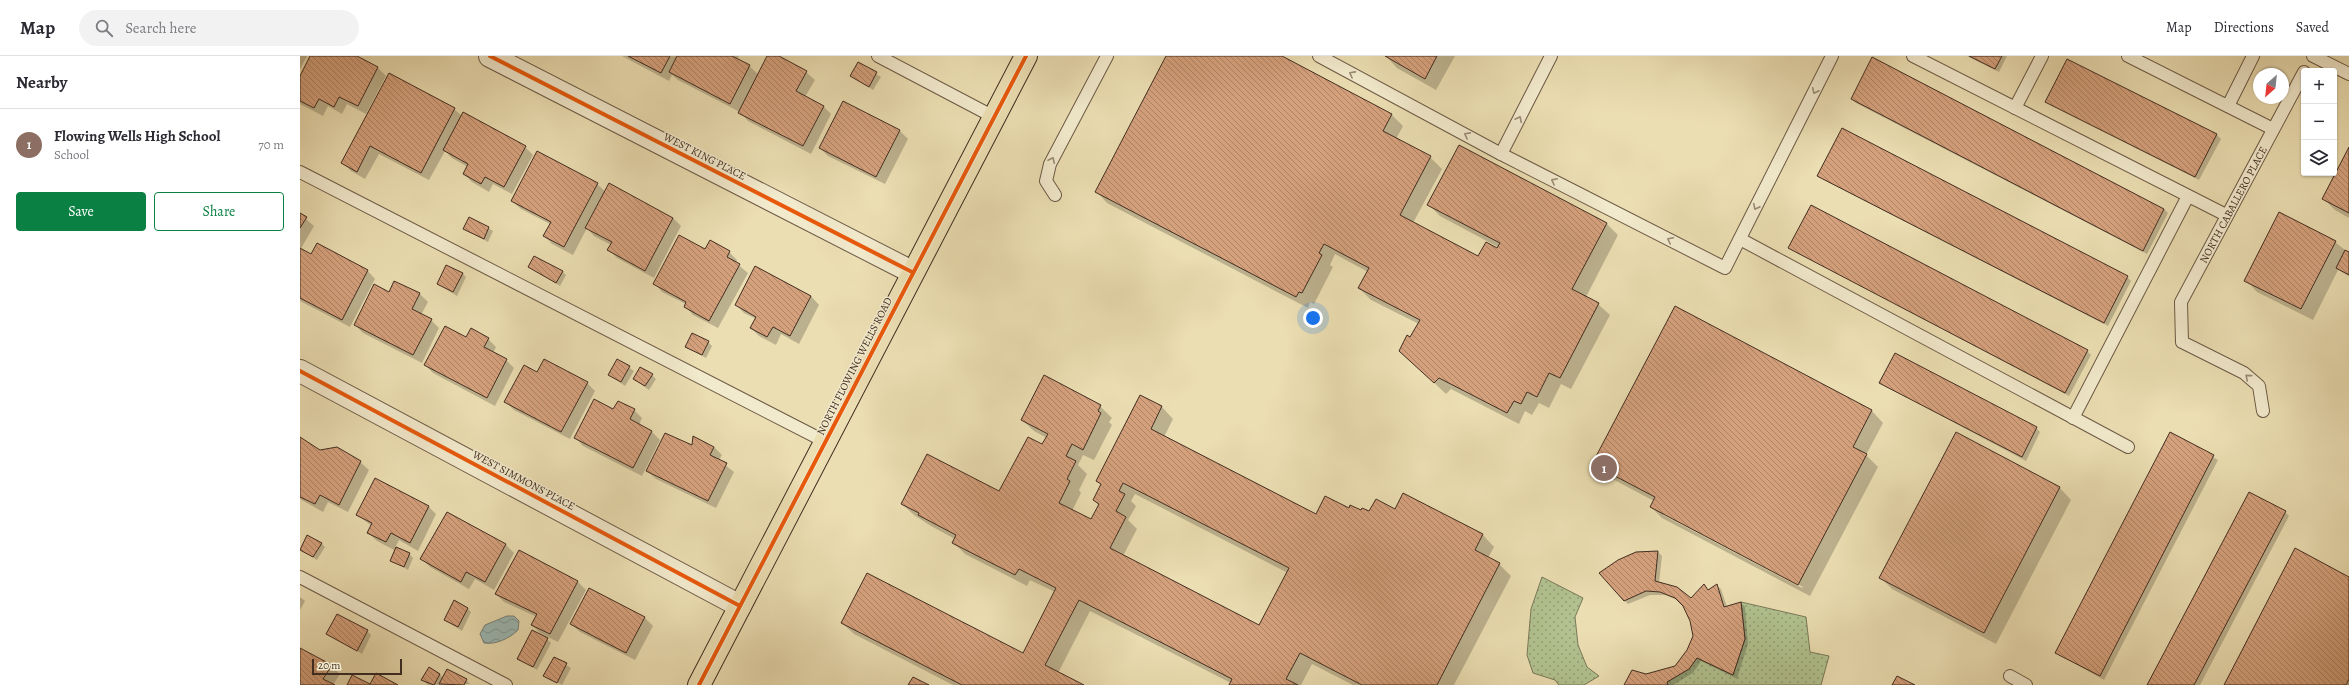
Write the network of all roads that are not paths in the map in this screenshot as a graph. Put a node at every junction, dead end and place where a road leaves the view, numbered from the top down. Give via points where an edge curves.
1 (490, 56) edge
2 (878, 56) edge
3 (1026, 56) edge
4 (1107, 56) edge
5 (1319, 56) edge
6 (1551, 56) edge
7 (1832, 56) edge
8 (1913, 56) edge
9 (2042, 56) edge
10 (2128, 56) edge
11 (2253, 56) edge
12 (2313, 56) edge
13 (2306, 68) edge
14 (2349, 74) edge
15 (2301, 78) edge
16 (2228, 106) junction
17 (2016, 108) junction
18 (994, 117) junction
19 (2273, 129) junction
20 (1501, 154) junction
21 (300, 172) edge
22 (1055, 195) dead end
23 (2188, 196) junction
24 (2226, 215) junction
25 (1740, 239) junction
26 (912, 272) junction
27 (300, 371) edge
28 (2263, 411) dead end
29 (2073, 418) junction
30 (826, 442) junction
31 (2128, 447) dead end
32 (300, 577) edge
33 (740, 606) junction
34 (2010, 676) dead end
35 (506, 685) edge
36 (699, 685) edge
37 (2026, 685) edge

1 - 26 street, WEST KING PLACE
2 - 18 lane
3 - 18 main road, NORTH FLOWING WELLS ROAD
22 -> 4 lane via 1046,181 1050,164
20 -> 5 lane
20 -> 6 lane
7 -> 25 lane
8 - 17 lane
9 - 17 lane
10 - 16 lane
11 - 16 lane
12 - 13 lane, NORTH CABALLERO PLACE
12 - 14 lane
15 - 19 lane, NORTH CABALLERO PLACE
16 - 19 lane
17 - 23 lane
18 - 26 main road, NORTH FLOWING WELLS ROAD
19 - 24 lane, NORTH CABALLERO PLACE
25 -> 20 lane via 1725,268
21 - 30 lane
23 - 24 lane
23 - 29 lane
28 -> 24 lane, NORTH CABALLERO PLACE via 2258,386 2244,373 2182,342 2181,302
25 - 29 lane
26 - 30 main road, NORTH FLOWING WELLS ROAD
27 - 33 street, WEST SIMMONS PLACE
29 - 31 lane
30 - 33 main road, NORTH FLOWING WELLS ROAD
32 - 35 lane
33 - 36 main road, NORTH FLOWING WELLS ROAD
34 - 37 lane

